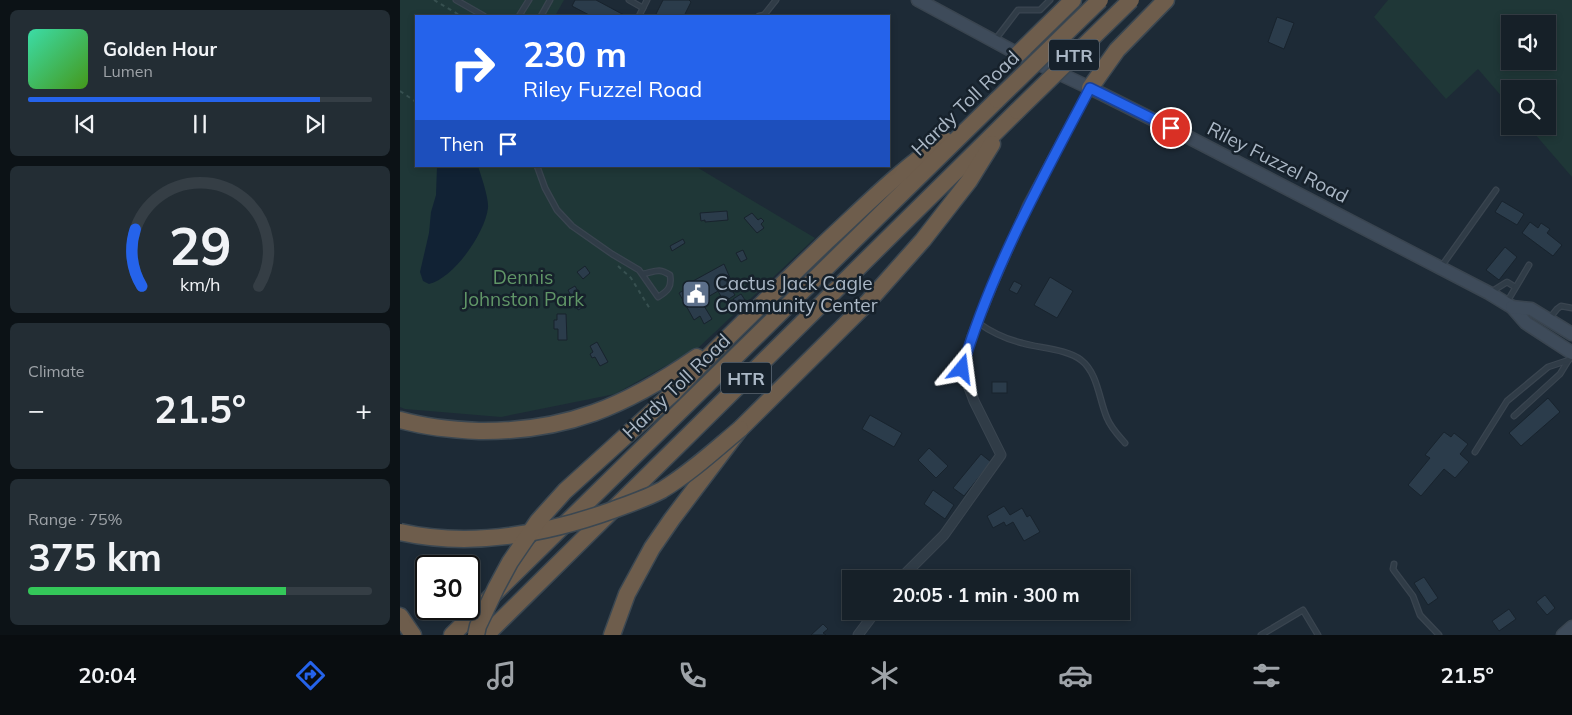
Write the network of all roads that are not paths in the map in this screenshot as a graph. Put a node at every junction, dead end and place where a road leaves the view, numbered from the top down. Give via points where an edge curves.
1 (456, 0) edge
2 (529, 0) edge
3 (550, 0) edge
4 (629, 0) edge
5 (647, 0) edge
6 (776, 0) edge
7 (918, 0) edge
8 (1050, 0) edge
9 (1073, 0) edge
10 (1100, 0) edge
11 (1131, 0) edge
12 (1166, 0) edge
13 (643, 8) junction
14 (482, 15) edge
15 (520, 15) edge
16 (542, 15) edge
17 (640, 15) edge
18 (764, 15) edge
19 (994, 41) junction
20 (1018, 54) junction
21 (1090, 88) junction
22 (1012, 116) junction
23 (978, 118) junction
24 (537, 167) edge
25 (1496, 190) dead end
26 (1529, 264) dead end
27 (1440, 268) junction
28 (642, 274) junction
29 (1516, 287) junction
30 (1489, 293) junction
31 (1509, 305) junction
32 (1572, 308) edge
33 (1549, 319) junction
34 (977, 322) junction
35 (1572, 334) edge
36 (1571, 356) edge
37 (669, 386) junction
38 (1514, 416) dead end
39 (400, 420) edge
40 (740, 429) junction
41 (1125, 443) dead end
42 (1476, 452) dead end
43 (400, 532) edge
44 (1394, 564) dead end
45 (909, 570) edge
46 (400, 616) edge
47 (869, 620) edge
48 (1572, 627) edge
49 (412, 633) edge
50 (452, 635) edge
51 (476, 635) edge
52 (486, 635) edge
53 (612, 635) edge
54 (858, 635) edge
55 (1261, 635) edge
56 (1318, 635) edge
57 (1439, 635) edge
58 (1563, 635) edge

1 - 14 lane
2 - 15 lane
3 - 16 lane
4 - 13 lane
5 - 13 lane
6 - 18 lane
7 - 19 main road, Riley Fuzzel Road
8 - 19 lane via 1040,10 1018,10
9 - 20 highway
10 - 23 highway, Hardy Toll Road / HTR, bridge
11 - 22 highway, HTR, bridge
12 - 21 highway via 1117,50
13 - 17 lane
19 - 20 main road, Riley Fuzzel Road
20 - 21 main road, Riley Fuzzel Road
21 - 27 main road, Riley Fuzzel Road
21 - 34 street via 1028,204
22 - 40 highway via 969,181 923,240 867,303
22 - 52 highway, HTR
23 - 37 highway via 932,148 885,187 729,336
23 - 50 highway, Hardy Toll Road / HTR
24 - 28 lane via 557,210 572,226
25 - 27 lane
26 - 29 lane
27 - 30 main road, Riley Fuzzel Road
28 - 28 lane via 658,297 671,284 670,275 663,271
29 - 30 lane via 1507,282
29 - 31 lane
30 - 31 main road, Riley Fuzzel Road
31 - 33 main road, Riley Fuzzel Road via 1531,309
31 - 36 main road, Riley Fuzzel Road via 1526,324
32 - 33 lane via 1561,306
33 - 35 main road, Riley Fuzzel Road
34 - 41 lane via 998,335 1081,360 1097,387 1112,428
34 - 45 street via 962,369 1001,455 944,535
36 - 38 lane via 1560,374
36 - 42 lane via 1548,367 1506,401
37 - 39 highway via 585,417 510,431 459,430
37 - 51 highway, bridge via 538,521 510,562
40 - 43 highway, bridge via 662,490 589,519 512,537 464,539
40 - 53 highway, bridge via 652,548 627,594
44 - 57 lane via 1393,569 1413,596 1420,615
46 - 49 highway
47 - 54 street
48 - 58 main road
55 - 56 lane via 1302,610

